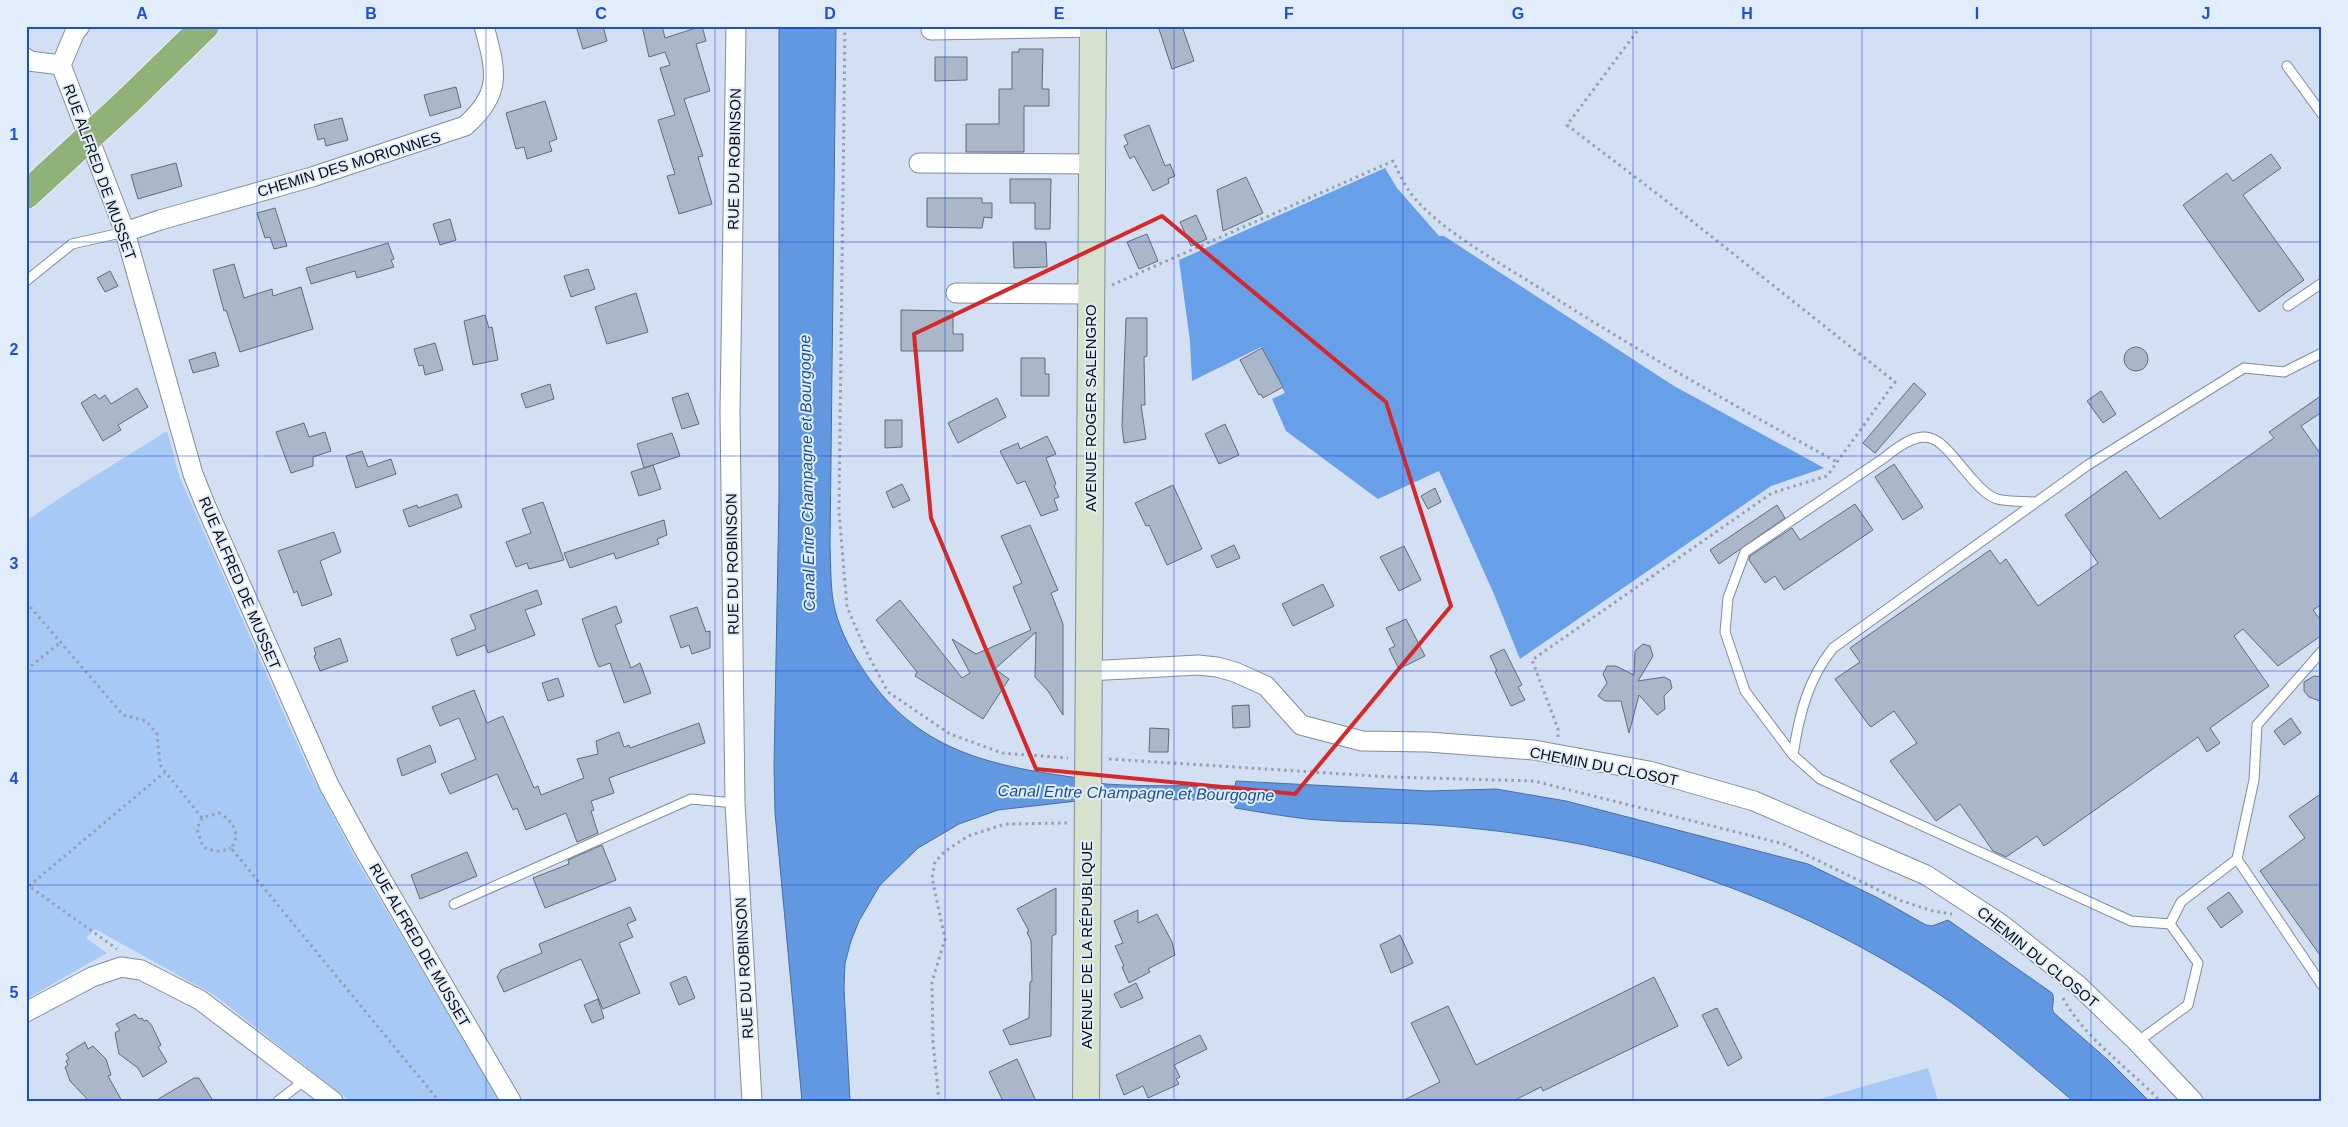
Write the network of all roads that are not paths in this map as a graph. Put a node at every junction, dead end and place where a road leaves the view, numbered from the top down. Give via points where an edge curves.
1 (80, 26) edge
2 (182, 26) edge
3 (205, 26) edge
4 (484, 26) edge
5 (736, 26) edge
6 (1093, 26) edge
7 (931, 30) dead end
8 (27, 61) edge
9 (61, 65) junction
10 (2287, 66) dead end
11 (121, 96) junction
12 (2322, 114) edge
13 (59, 156) junction
14 (919, 163) dead end
15 (1092, 164) junction
16 (26, 175) edge
17 (26, 195) edge
18 (125, 232) junction
19 (26, 281) edge
20 (2322, 283) edge
21 (956, 293) dead end
22 (1091, 294) junction
23 (2288, 306) dead end
24 (2322, 353) edge
25 (2036, 502) junction
26 (2322, 651) edge
27 (1088, 671) junction
28 (1793, 755) junction
29 (1088, 771) joint
30 (735, 803) junction
31 (2237, 859) junction
32 (454, 904) dead end
33 (2170, 924) junction
34 (2322, 985) edge
35 (26, 1012) edge
36 (2138, 1042) junction
37 (305, 1080) junction
38 (278, 1101) edge
39 (333, 1101) edge
40 (511, 1101) edge
41 (752, 1101) edge
42 (1086, 1101) edge
43 (2193, 1101) edge

1 - 9 street
2 - 11 highway
3 - 11 highway
4 - 18 street, CHEMIN DES MORIONNES via 495,68 495,83 484,107 466,126 312,177
5 - 30 street, RUE DU ROBINSON via 730,412
6 - 7 street
6 - 15 main road, AVENUE ROGER SALENGRO
8 - 9 street, RUE ALFRED DE MUSSET
9 - 18 street, RUE ALFRED DE MUSSET
10 - 12 lane
11 - 13 highway
13 - 16 highway
13 - 17 highway
14 - 15 street
15 - 22 main road, AVENUE ROGER SALENGRO
18 - 19 lane via 72,244
18 - 40 street, RUE ALFRED DE MUSSET via 193,474 291,702 329,785 365,852
20 - 23 lane
21 - 22 street
22 - 27 main road, AVENUE ROGER SALENGRO
24 - 25 lane via 2284,372 2244,368 2088,465
25 - 28 lane via 1833,648 1816,671 1806,696
25 - 28 lane via 1996,499 1980,488 1938,440 1923,436 1903,442 1746,552 1728,598 1725,632 1745,691
26 - 31 lane via 2257,726 2254,780
27 - 29 main road, AVENUE ROGER SALENGRO
27 - 36 street, CHEMIN DU CLOSOT via 1217,666 1266,686 1300,725 1362,741 1534,750 1650,771 1754,801 1926,875 2001,924 2079,986
28 - 33 lane via 1820,779 2131,921
29 - 42 main road, AVENUE DE LA RÉPUBLIQUE
30 - 32 lane via 691,799
30 - 41 street, RUE DU ROBINSON
31 - 33 lane via 2181,902
31 - 34 lane
33 - 36 lane via 2198,963 2188,1005
35 - 37 street via 92,977 120,967 141,970 200,1000
36 - 43 street, CHEMIN DU CLOSOT
37 - 38 lane
37 - 39 street

